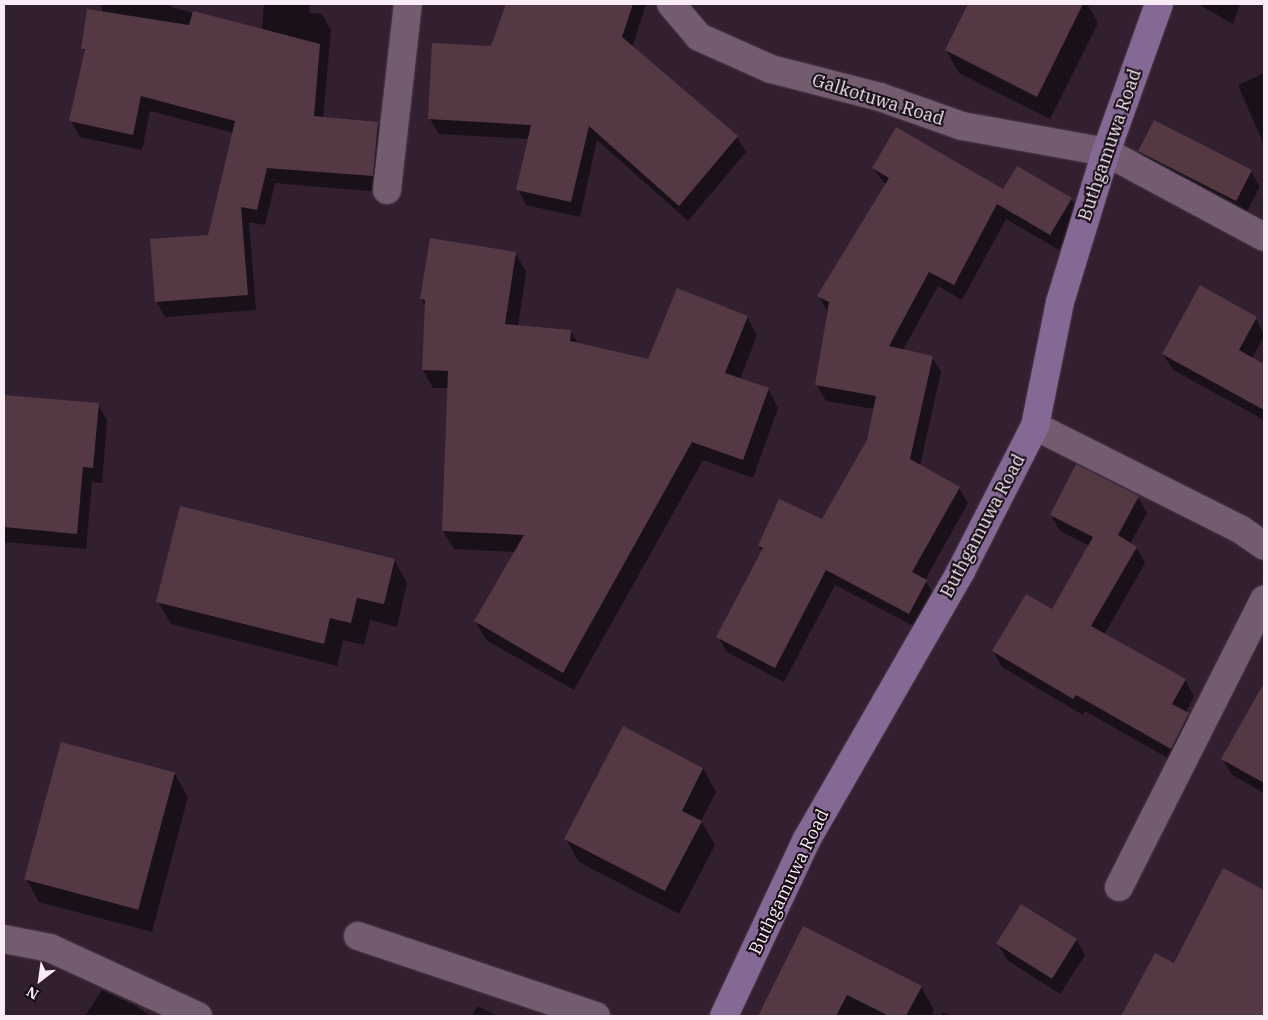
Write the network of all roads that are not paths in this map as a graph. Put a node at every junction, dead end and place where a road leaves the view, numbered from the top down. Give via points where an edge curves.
1 (408, 4) edge
2 (671, 4) edge
3 (1159, 4) edge
4 (1106, 152) junction
5 (387, 190) dead end
6 (1264, 237) edge
7 (1035, 426) junction
8 (1264, 546) edge
9 (1264, 600) edge
10 (1119, 888) dead end
11 (358, 936) dead end
12 (4, 939) edge
13 (198, 1016) edge
14 (596, 1016) edge
15 (724, 1016) edge

1 - 5 street
2 - 4 street, Galkotuwa Road via 699,37 772,69 880,96 962,126
3 - 4 main road, Buthgamuwa Road
4 - 6 street, Galkotuwa Road
4 - 7 main road, Buthgamuwa Road via 1060,302
7 - 8 street via 1240,529
7 - 15 main road, Buthgamuwa Road via 961,571 807,839
9 - 10 street
11 - 14 street
12 - 13 street via 50,948

